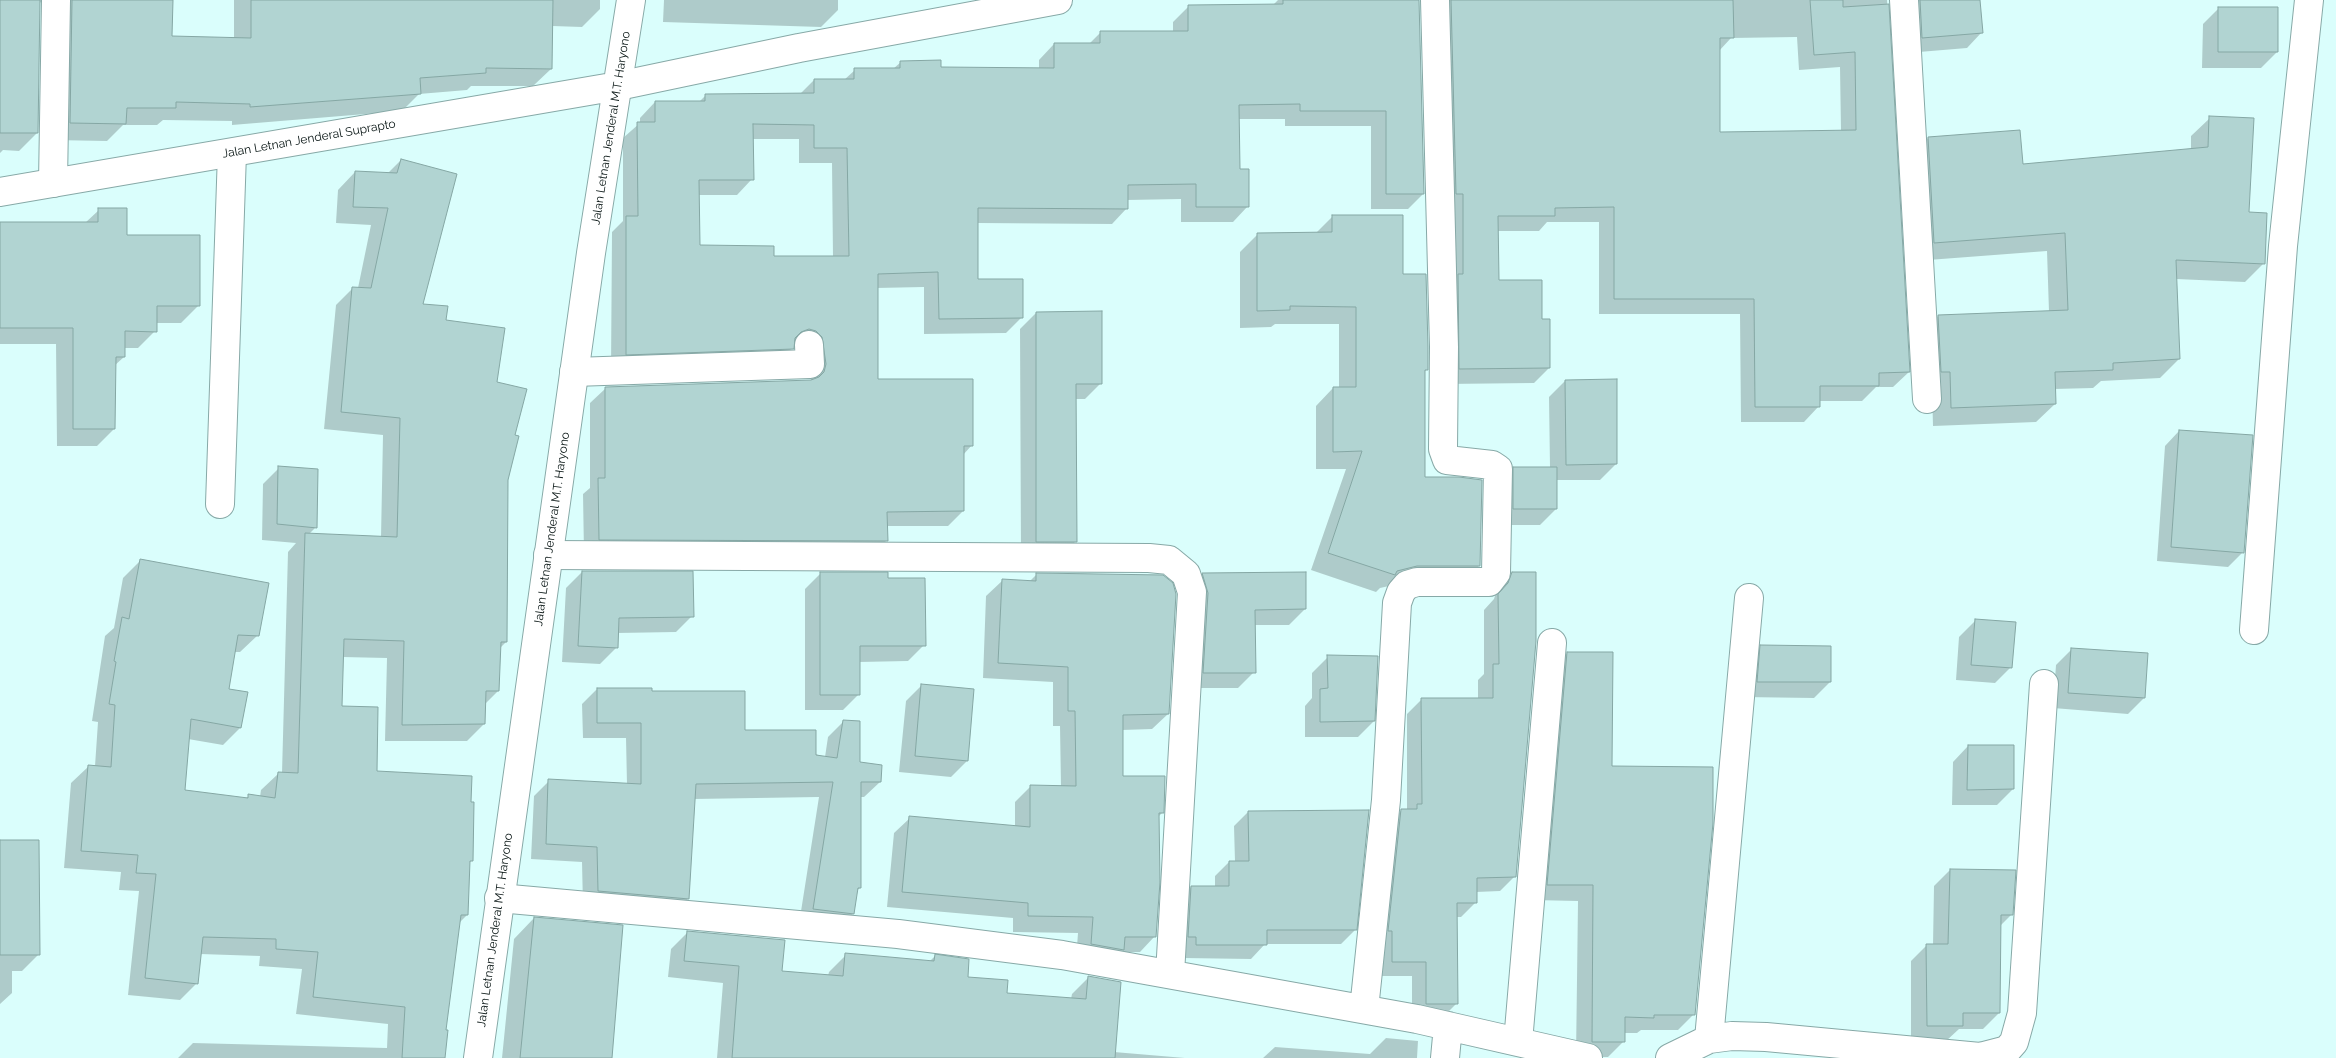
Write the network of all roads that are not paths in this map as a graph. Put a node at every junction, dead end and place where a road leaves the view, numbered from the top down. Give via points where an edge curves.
1 (56, 0) edge
2 (631, 0) edge
3 (1058, 0) edge
4 (1435, 0) edge
5 (1904, 0) edge
6 (2309, 0) edge
7 (618, 86) junction
8 (232, 154) junction
9 (53, 183) junction
10 (0, 192) edge
11 (809, 345) dead end
12 (574, 372) junction
13 (1927, 399) dead end
14 (220, 504) dead end
15 (548, 555) junction
16 (1749, 598) dead end
17 (2254, 630) dead end
18 (1552, 643) dead end
19 (2044, 684) dead end
20 (499, 898) junction
21 (1170, 974) junction
22 (1364, 1009) junction
23 (1448, 1026) junction
24 (1709, 1039) junction
25 (1518, 1042) junction
26 (478, 1058) edge
27 (1446, 1058) edge
28 (1588, 1058) edge
29 (1670, 1058) edge

1 - 9 street
2 - 7 street, Jalan Letnan Jenderal M.T. Haryono
3 - 7 street, Jalan Letnan Jenderal Suprapto via 799,48
4 - 22 street via 1444,348 1443,449 1447,460 1492,465 1498,469 1496,572 1489,582 1417,582 1407,585 1397,603 1386,800
5 - 13 street
6 - 17 street via 2283,246
7 - 8 street, Jalan Letnan Jenderal Suprapto
7 - 12 street, Jalan Letnan Jenderal M.T. Haryono
8 - 9 street, Jalan Letnan Jenderal Suprapto
8 - 14 street
9 - 10 street, Jalan Letnan Jenderal Suprapto
11 - 12 street via 810,364
12 - 15 street, Jalan Letnan Jenderal M.T. Haryono
15 - 20 street, Jalan Letnan Jenderal M.T. Haryono
15 - 21 street via 1169,560 1186,574 1192,592
16 - 24 street
18 - 25 street
19 - 24 street via 2022,1013 2014,1042 2007,1050 1980,1057 1766,1037
20 - 21 street via 898,934 1062,955
20 - 26 street, Jalan Letnan Jenderal M.T. Haryono
21 - 22 street
22 - 23 street
23 - 25 street
23 - 27 street
24 - 29 street
25 - 28 street

